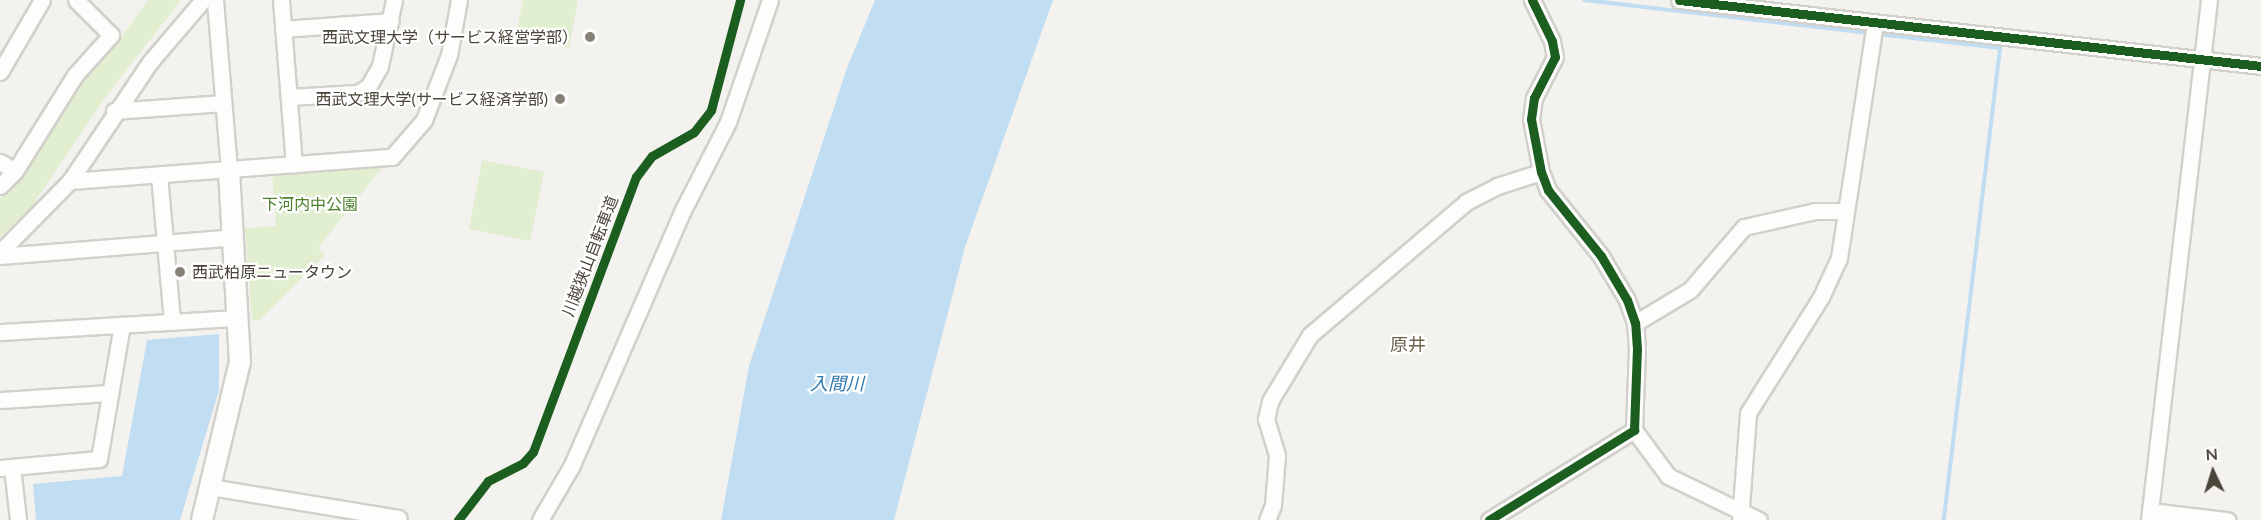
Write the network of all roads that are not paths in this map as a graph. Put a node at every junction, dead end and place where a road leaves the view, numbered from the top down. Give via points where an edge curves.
1 (42, 0) edge
2 (76, 0) edge
3 (203, 0) edge
4 (214, 0) edge
5 (281, 0) edge
6 (394, 0) edge
7 (459, 0) edge
8 (770, 0) edge
9 (1532, 0) edge
10 (1679, 0) edge
11 (2209, 0) edge
12 (391, 21) junction
13 (283, 28) junction
14 (1873, 30) junction
15 (6, 50) edge
16 (2202, 60) junction
17 (2261, 66) edge
18 (0, 72) edge
19 (289, 97) junction
20 (223, 103) junction
21 (114, 111) junction
22 (0, 162) edge
23 (294, 164) junction
24 (229, 169) junction
25 (15, 171) junction
26 (1541, 172) junction
27 (159, 175) junction
28 (70, 181) junction
29 (0, 186) edge
30 (1843, 211) junction
31 (234, 237) junction
32 (165, 244) junction
33 (0, 254) edge
34 (239, 318) junction
35 (172, 321) junction
36 (1635, 323) junction
37 (122, 325) junction
38 (0, 332) edge
39 (109, 393) junction
40 (0, 400) edge
41 (1634, 430) junction
42 (6, 467) edge
43 (211, 487) junction
44 (1741, 514) edge
45 (2150, 515) edge
46 (398, 518) dead end
47 (18, 520) edge
48 (202, 520) edge
49 (540, 520) edge
50 (1266, 520) edge
51 (1489, 520) edge
52 (1759, 520) edge
53 (2227, 520) edge

1 - 15 street
2 - 25 street via 111,35 75,75
3 - 21 street
4 - 20 street
5 - 13 street
6 - 12 street
7 - 23 street via 443,74 424,120 408,142 392,157
8 - 49 street via 728,122 683,210 572,465
9 - 26 street via 1552,41 1555,57 1532,108
10 - 14 street
11 - 16 street
12 - 13 street
12 - 19 street via 380,66 368,87 357,93
13 - 19 street
14 - 16 street
14 - 30 street
15 - 18 street
16 - 17 street
16 - 45 street
19 - 23 street
20 - 21 street
20 - 24 street
21 - 28 street
22 - 25 street
23 - 24 street
24 - 27 street
24 - 31 street
25 - 29 street
26 - 36 street via 1548,189 1601,256 1627,300
26 - 50 street via 1497,186 1466,202 1310,335 1270,401 1266,419 1277,455 1273,505
27 - 28 street
27 - 32 street
28 - 33 street
30 - 36 street via 1815,211 1744,227 1690,290
30 - 44 street via 1834,273 1748,413
31 - 32 street
31 - 34 street
32 - 33 street
32 - 35 street
34 - 35 street
34 - 43 street via 236,390
35 - 37 street
36 - 41 street
37 - 38 street
37 - 39 street
39 - 40 street
39 - 42 street via 99,459
41 - 44 street via 1668,476
41 - 51 street
42 - 47 street
43 - 46 street
43 - 48 street
44 - 52 street
45 - 53 street

